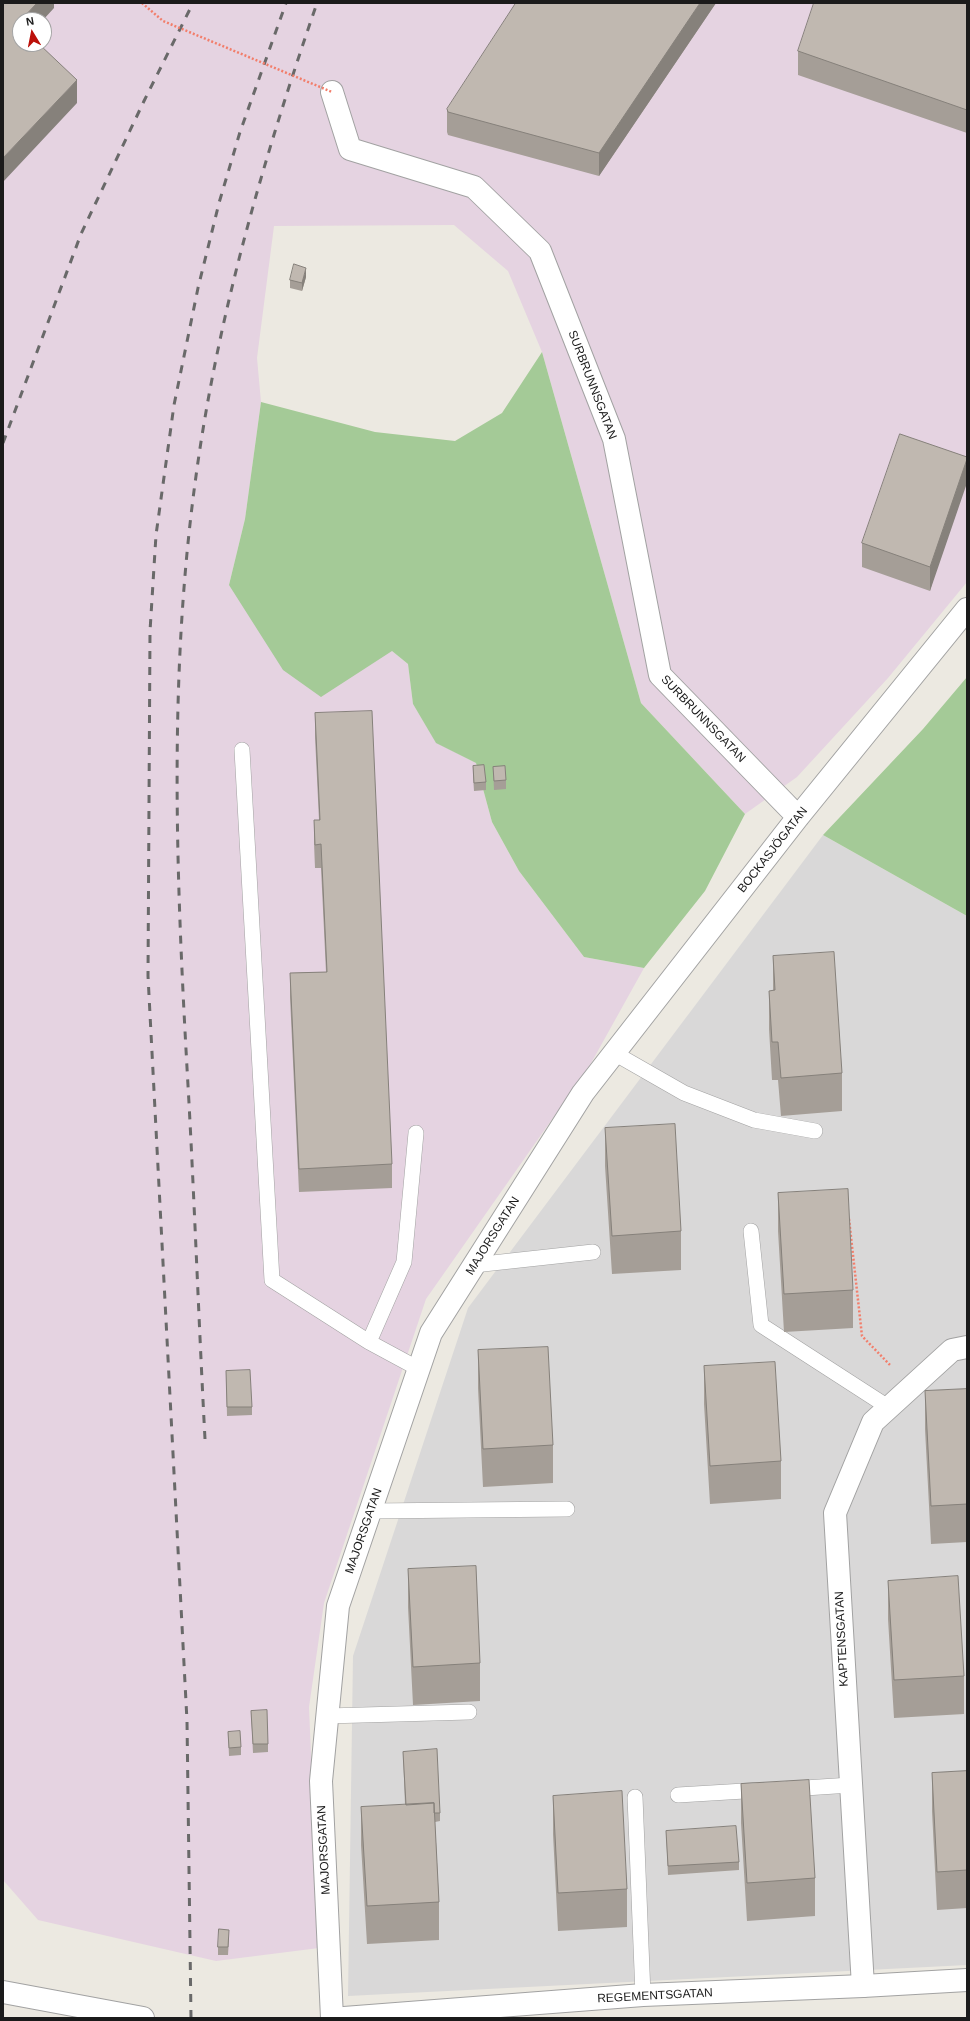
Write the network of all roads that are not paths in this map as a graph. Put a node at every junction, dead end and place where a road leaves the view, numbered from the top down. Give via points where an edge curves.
1 (332, 92) road end
2 (967, 609) edge
3 (242, 750) dead end
4 (798, 817) junction
5 (614, 1053) junction
6 (583, 1093) joint
7 (815, 1131) dead end
8 (416, 1133) dead end
9 (751, 1231) dead end
10 (593, 1252) dead end
11 (474, 1265) junction
12 (369, 1342) junction
13 (967, 1347) edge
14 (419, 1370) junction
15 (888, 1407) junction
16 (567, 1509) dead end
17 (371, 1511) junction
18 (468, 1712) dead end
19 (327, 1716) junction
20 (851, 1785) junction
21 (678, 1795) dead end
22 (635, 1797) dead end
23 (967, 1980) edge
24 (863, 1986) junction
25 (3, 1992) edge
26 (643, 1996) junction
27 (143, 2018) edge
28 (332, 2018) edge
29 (344, 2018) edge

1 - 4 street, SURBRUNNSGATAN via 350,149 474,187 540,251 614,439 660,675
2 - 4 street, BOCKASJÖGATAN
3 - 12 lane via 272,1280
4 - 5 street, BOCKASJÖGATAN
5 - 6 street, BOCKASJÖGATAN
5 - 7 lane via 684,1093 747,1118
6 - 11 street, MAJORSGATAN
8 - 12 lane via 404,1262
9 - 15 lane via 761,1325
10 - 11 lane
11 - 14 street, MAJORSGATAN via 431,1333
12 - 14 lane
13 - 15 street, KAPTENSGATAN via 952,1350
14 - 17 street, MAJORSGATAN
15 - 20 street, KAPTENSGATAN via 873,1422 835,1513
16 - 17 lane
17 - 19 street, MAJORSGATAN via 338,1606
18 - 19 lane
19 - 28 street, MAJORSGATAN via 321,1781
20 - 21 lane
20 - 24 street, KAPTENSGATAN
22 - 26 lane
23 - 24 street, REGEMENTSGATAN
24 - 26 street, REGEMENTSGATAN
25 - 27 street
26 - 29 street, REGEMENTSGATAN

